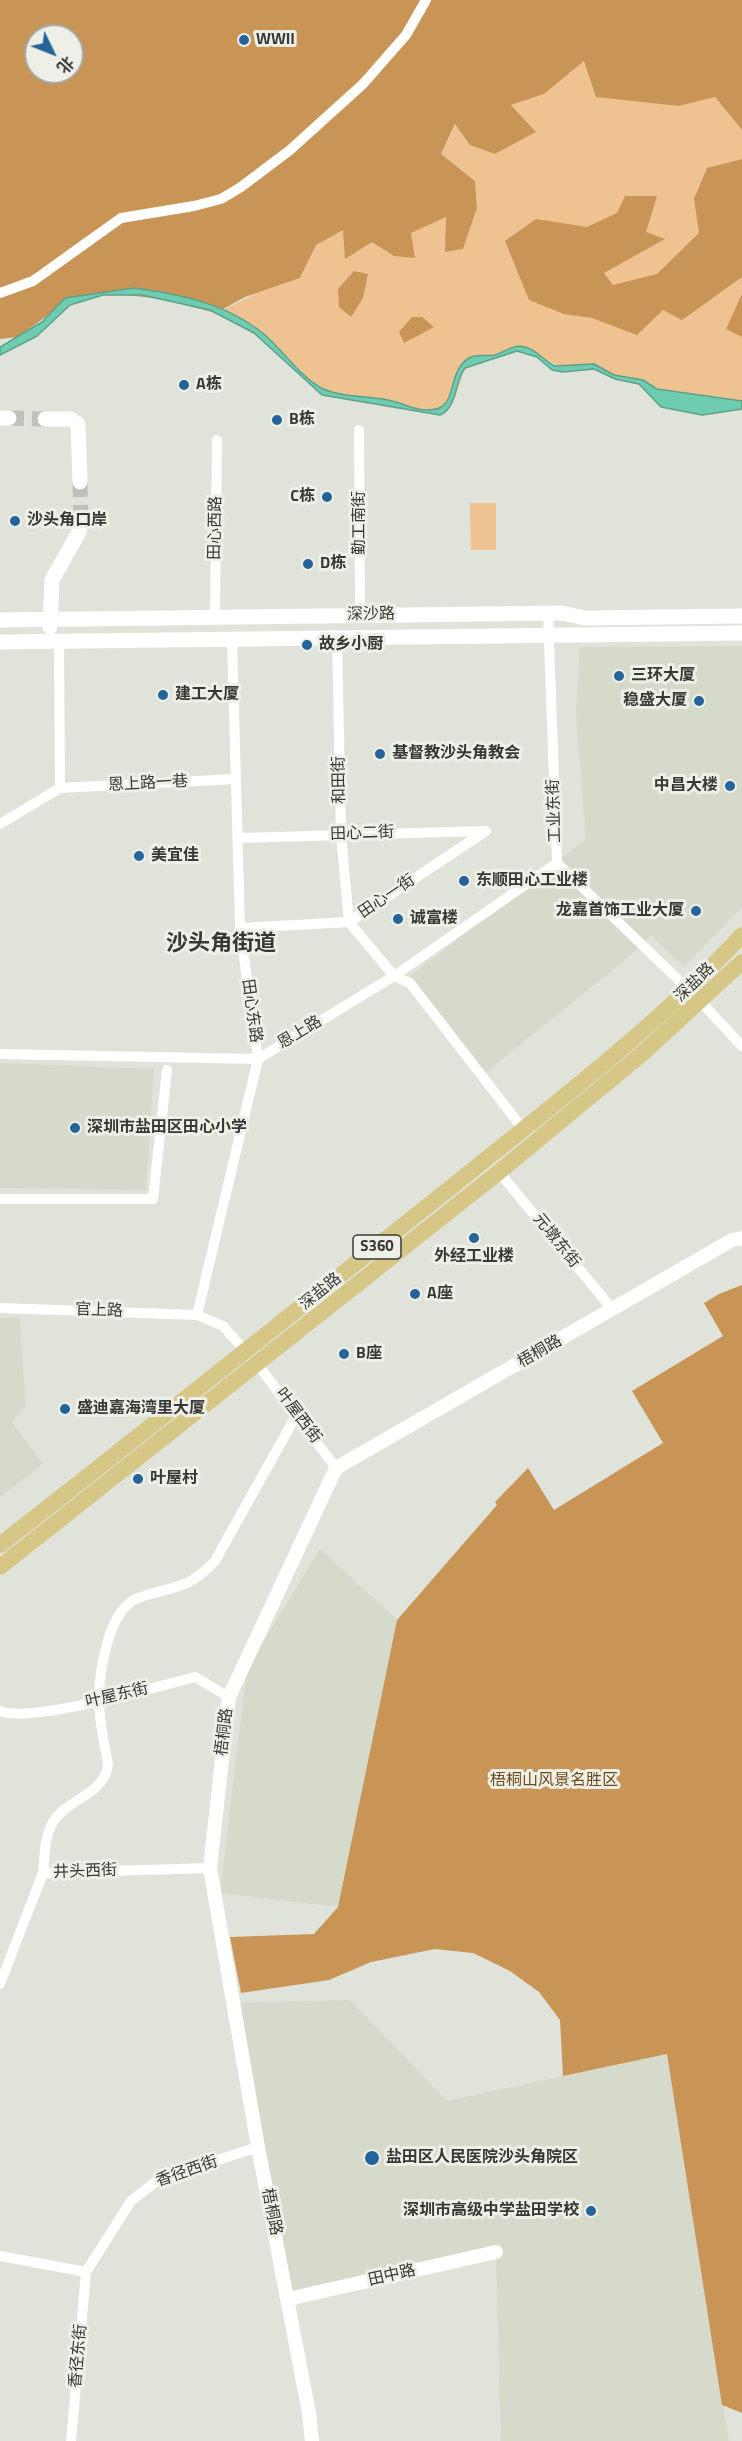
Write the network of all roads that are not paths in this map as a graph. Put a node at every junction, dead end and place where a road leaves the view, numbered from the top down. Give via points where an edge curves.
1 (426, 0) edge
2 (0, 293) edge
3 (45, 418) tunnel mouth
4 (359, 430) dead end
5 (217, 440) dead end
6 (80, 482) tunnel mouth
7 (81, 523) tunnel mouth
8 (548, 613) junction
9 (360, 615) junction
10 (742, 616) edge
11 (214, 617) junction
12 (50, 619) junction
13 (0, 620) edge
14 (742, 633) edge
15 (548, 634) junction
16 (337, 637) junction
17 (232, 639) junction
18 (59, 641) junction
19 (0, 642) edge
20 (236, 779) junction
21 (60, 788) junction
22 (0, 824) edge
23 (486, 831) joint
24 (341, 835) junction
25 (238, 838) junction
26 (557, 863) junction
27 (349, 922) junction
28 (240, 928) junction
29 (742, 935) edge
30 (742, 962) edge
31 (394, 976) junction
32 (688, 990) junction
33 (701, 1002) junction
34 (742, 1046) edge
35 (0, 1054) edge
36 (258, 1059) junction
37 (167, 1070) dead end
38 (523, 1129) junction
39 (488, 1157) junction
40 (499, 1172) junction
41 (0, 1198) edge
42 (742, 1238) edge
43 (0, 1308) edge
44 (613, 1310) junction
45 (197, 1315) junction
46 (246, 1352) junction
47 (258, 1365) junction
48 (297, 1414) junction
49 (336, 1468) junction
50 (0, 1545) edge
51 (0, 1567) edge
52 (229, 1697) junction
53 (99, 1701) junction
54 (0, 1711) edge
55 (210, 1868) junction
56 (43, 1873) junction
57 (0, 1984) edge
58 (258, 2147) junction
59 (496, 2252) dead end
60 (0, 2256) edge
61 (86, 2272) junction
62 (288, 2299) junction
63 (71, 2441) edge
64 (312, 2441) edge

1 - 2 street via 406,36 363,84 290,150 241,187 221,199 122,218 33,281
3 - 6 main road via 71,419 78,424
4 - 9 street, 勤工南街
5 - 11 street, 田心西路
7 - 12 main road via 52,580
8 - 9 main road, 深沙路
8 - 10 main road, 深沙路 via 585,618
8 - 15 street, 工业东街
9 - 11 main road, 深沙路
11 - 12 main road, 深沙路
12 - 13 main road, 深沙路
12 - 18 main road via 52,633
14 - 15 main road, 深沙路
15 - 16 main road, 深沙路
15 - 26 street, 工业东街
16 - 17 main road, 深沙路
16 - 24 street, 和田街
17 - 18 main road, 深沙路
17 - 20 street, 田心东路
18 - 19 main road, 深沙路
18 - 21 street
20 - 21 street, 恩上路一巷
20 - 25 street, 田心东路
21 - 22 street, 恩上路一巷
23 - 24 street, 田心二街
23 - 27 street, 田心一街
24 - 25 street, 田心二街
24 - 27 street, 和田街
25 - 28 street, 田心东路
26 - 31 street, 恩上路
26 - 32 street, 工业东街
27 - 28 street, 田心一街
27 - 31 street
28 - 36 street, 田心东路
29 - 32 main road, 深盐路 / S360
30 - 33 main road, 深盐路 / S360
31 - 36 street, 恩上路
31 - 38 street via 410,983
32 - 38 main road, 深盐路 / S360
33 - 34 street
33 - 40 main road, 深盐路 / S360
35 - 36 street
36 - 45 street, 田心东路
37 - 41 street via 153,1199
38 - 39 main road, 深盐路 / S360
39 - 40 main road
39 - 46 main road, 深盐路 / S360
40 - 44 street, 元墩东街
40 - 47 main road, 深盐路 / S360
42 - 44 street, 梧桐路 via 732,1240
43 - 45 street, 官上路
44 - 49 street, 梧桐路
45 - 46 street via 223,1326
46 - 50 main road, 深盐路 / S360
47 - 48 street, 叶屋西街
47 - 51 main road, 深盐路 / S360
48 - 49 street, 叶屋西街
48 - 53 street via 215,1562 200,1578 181,1587 136,1598 115,1618
49 - 52 street, 梧桐路
52 - 53 street, 叶屋东街 via 195,1677
52 - 55 street, 梧桐路
53 - 54 street, 叶屋东街 via 18,1715
53 - 56 street via 107,1775 100,1785 64,1808 54,1820 47,1834
55 - 56 street, 井头西街
55 - 58 street, 梧桐路
56 - 57 street, 井头西街
58 - 61 street, 香径西街 via 148,2185 131,2201
58 - 62 street, 梧桐路
59 - 62 street, 田中路
60 - 61 street
61 - 63 street, 香径东街
62 - 64 street, 梧桐路

